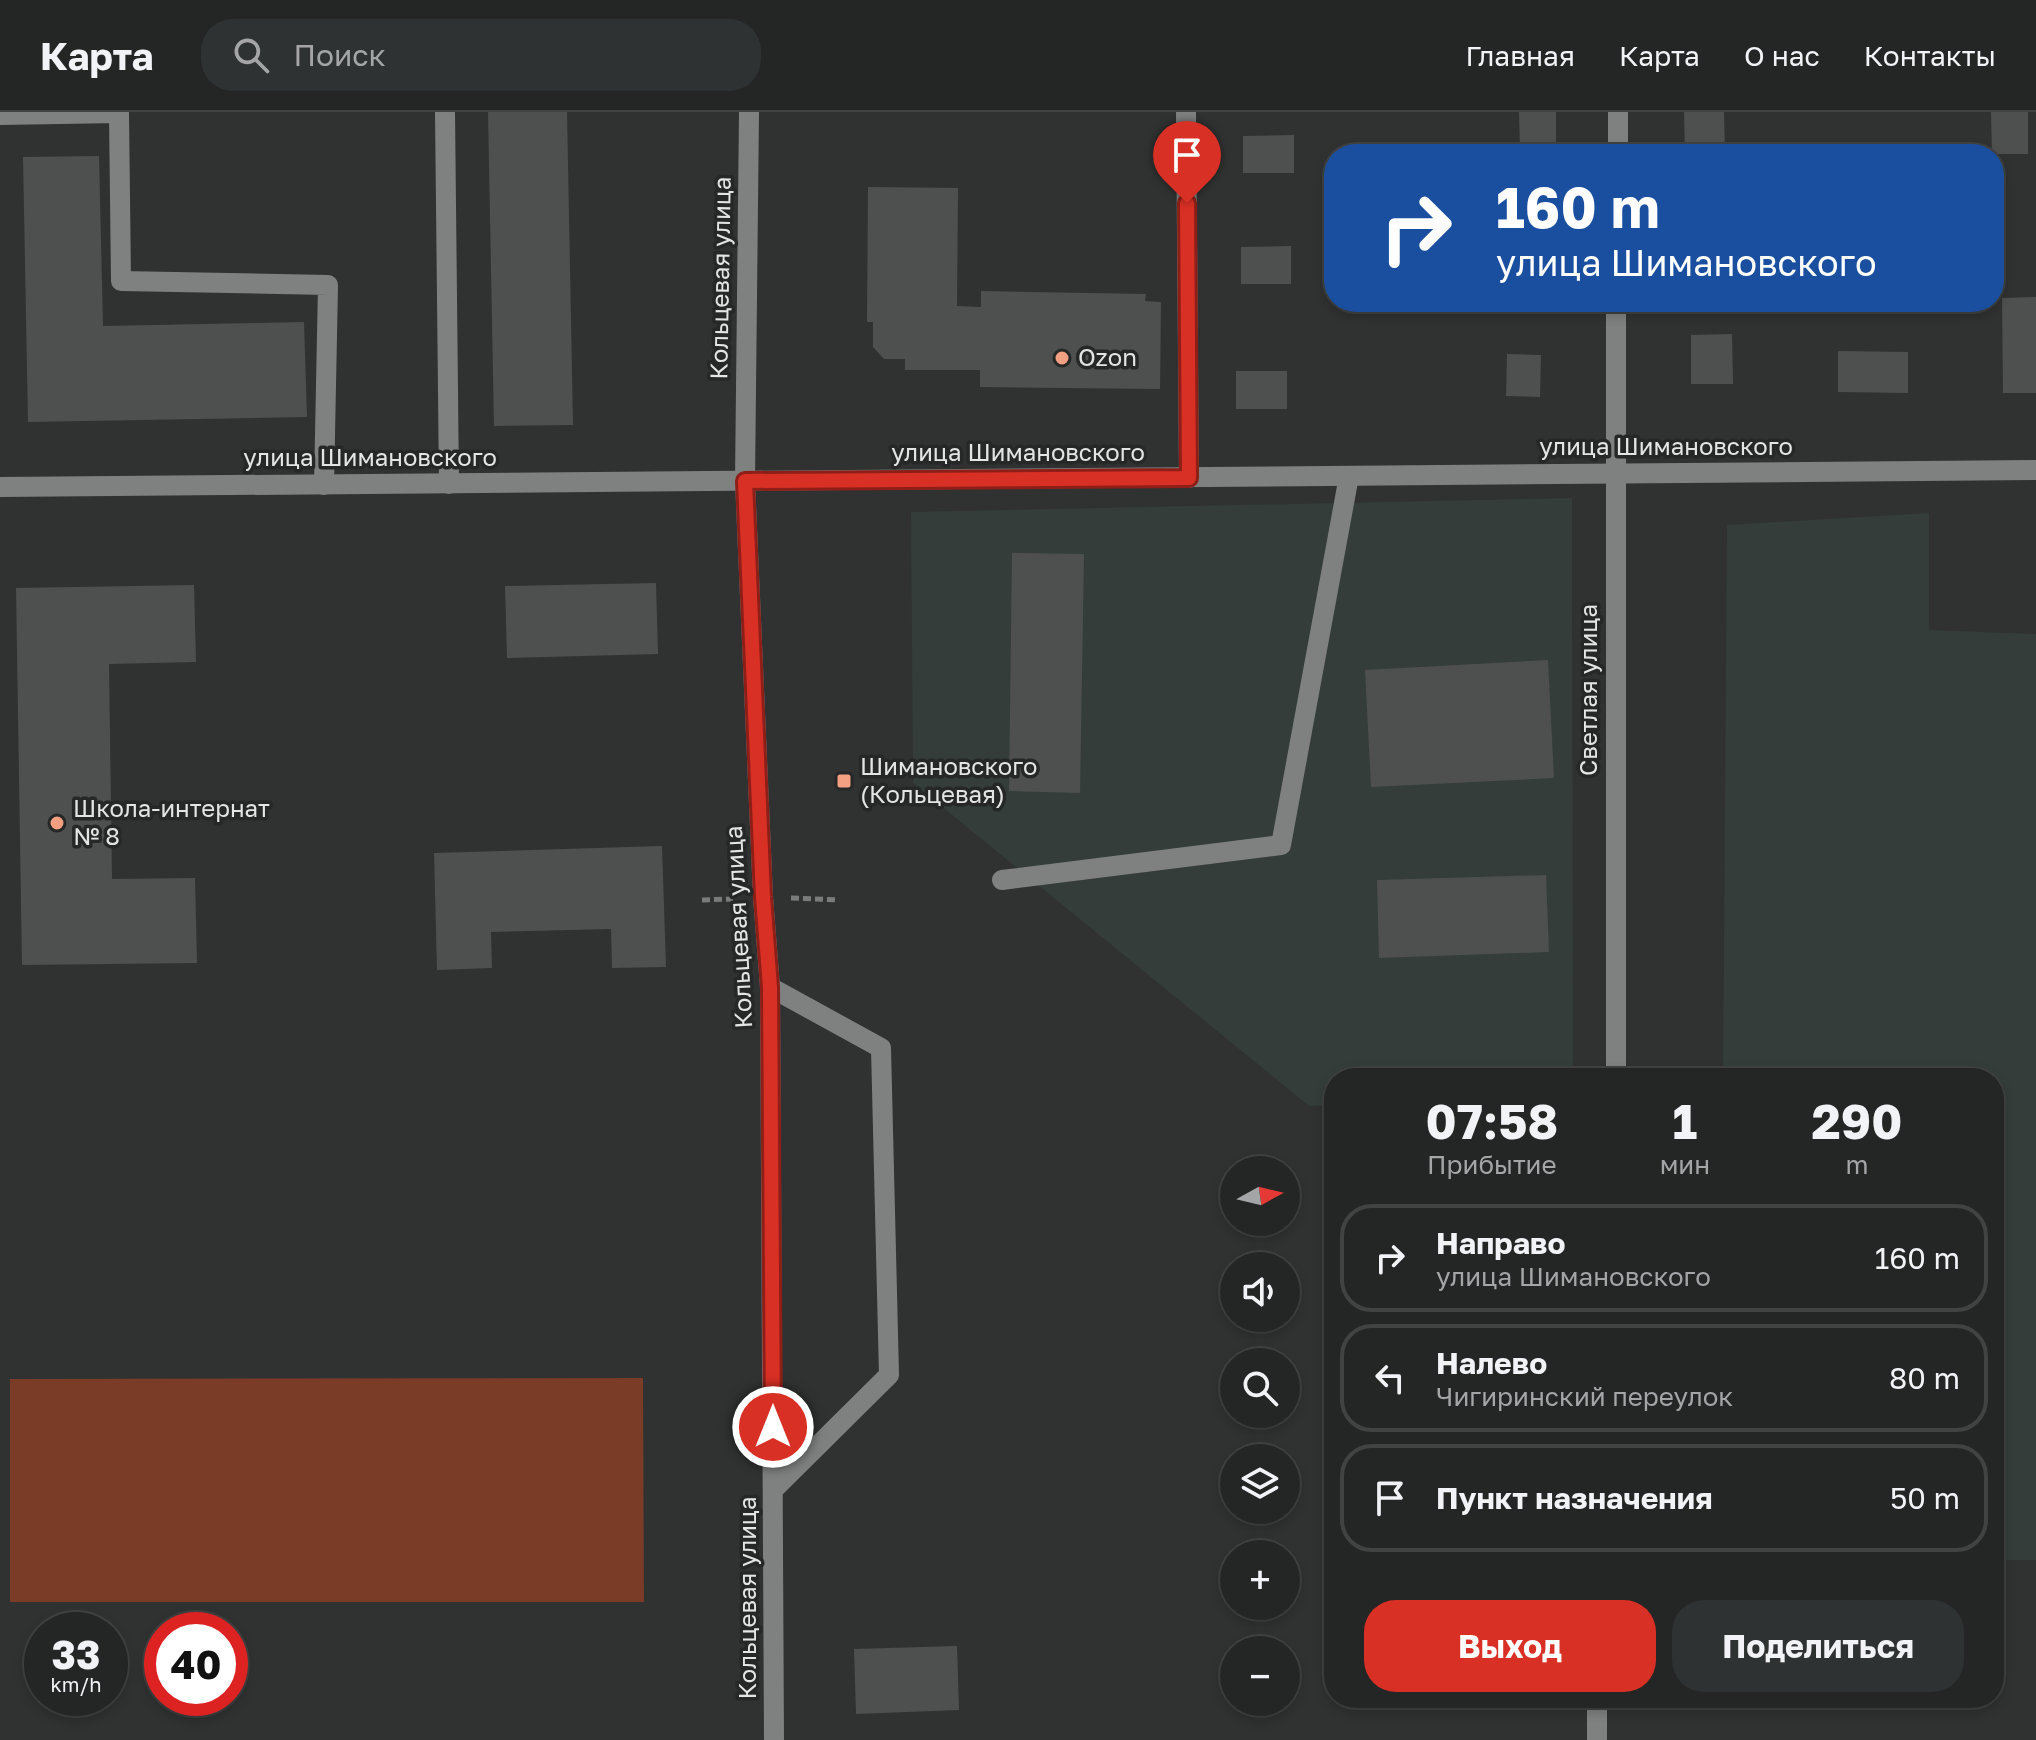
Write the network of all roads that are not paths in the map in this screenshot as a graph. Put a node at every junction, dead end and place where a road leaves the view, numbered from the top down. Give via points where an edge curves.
1 (445, 112) edge
2 (749, 112) edge
3 (1186, 112) edge
4 (1618, 112) edge
5 (0, 115) edge
6 (1618, 144) edge
7 (1616, 312) edge
8 (2036, 470) edge
9 (1615, 474) junction
10 (1349, 476) junction
11 (1189, 478) junction
12 (745, 481) junction
13 (449, 484) junction
14 (324, 485) junction
15 (0, 487) edge
16 (1002, 880) dead end
17 (770, 987) junction
18 (1616, 1068) edge
19 (773, 1490) junction
20 (1597, 1708) edge
21 (774, 1740) edge
22 (1597, 1740) edge

1 - 13 street
2 - 12 street, Кольцевая улица
3 - 11 street
4 - 6 street
5 - 14 street via 119,113 121,281 328,285
7 - 9 street, Светлая улица
8 - 9 street, улица Шимановского
9 - 10 street, улица Шимановского
9 - 18 street, Светлая улица
10 - 11 street, улица Шимановского
10 - 16 street via 1281,845
11 - 12 street, улица Шимановского
12 - 13 street, улица Шимановского
12 - 17 street, Кольцевая улица
13 - 14 street, улица Шимановского
14 - 15 street, улица Шимановского
17 - 19 street, Кольцевая улица
17 - 19 street via 881,1048 889,1375
19 - 21 street, Кольцевая улица
20 - 22 street

